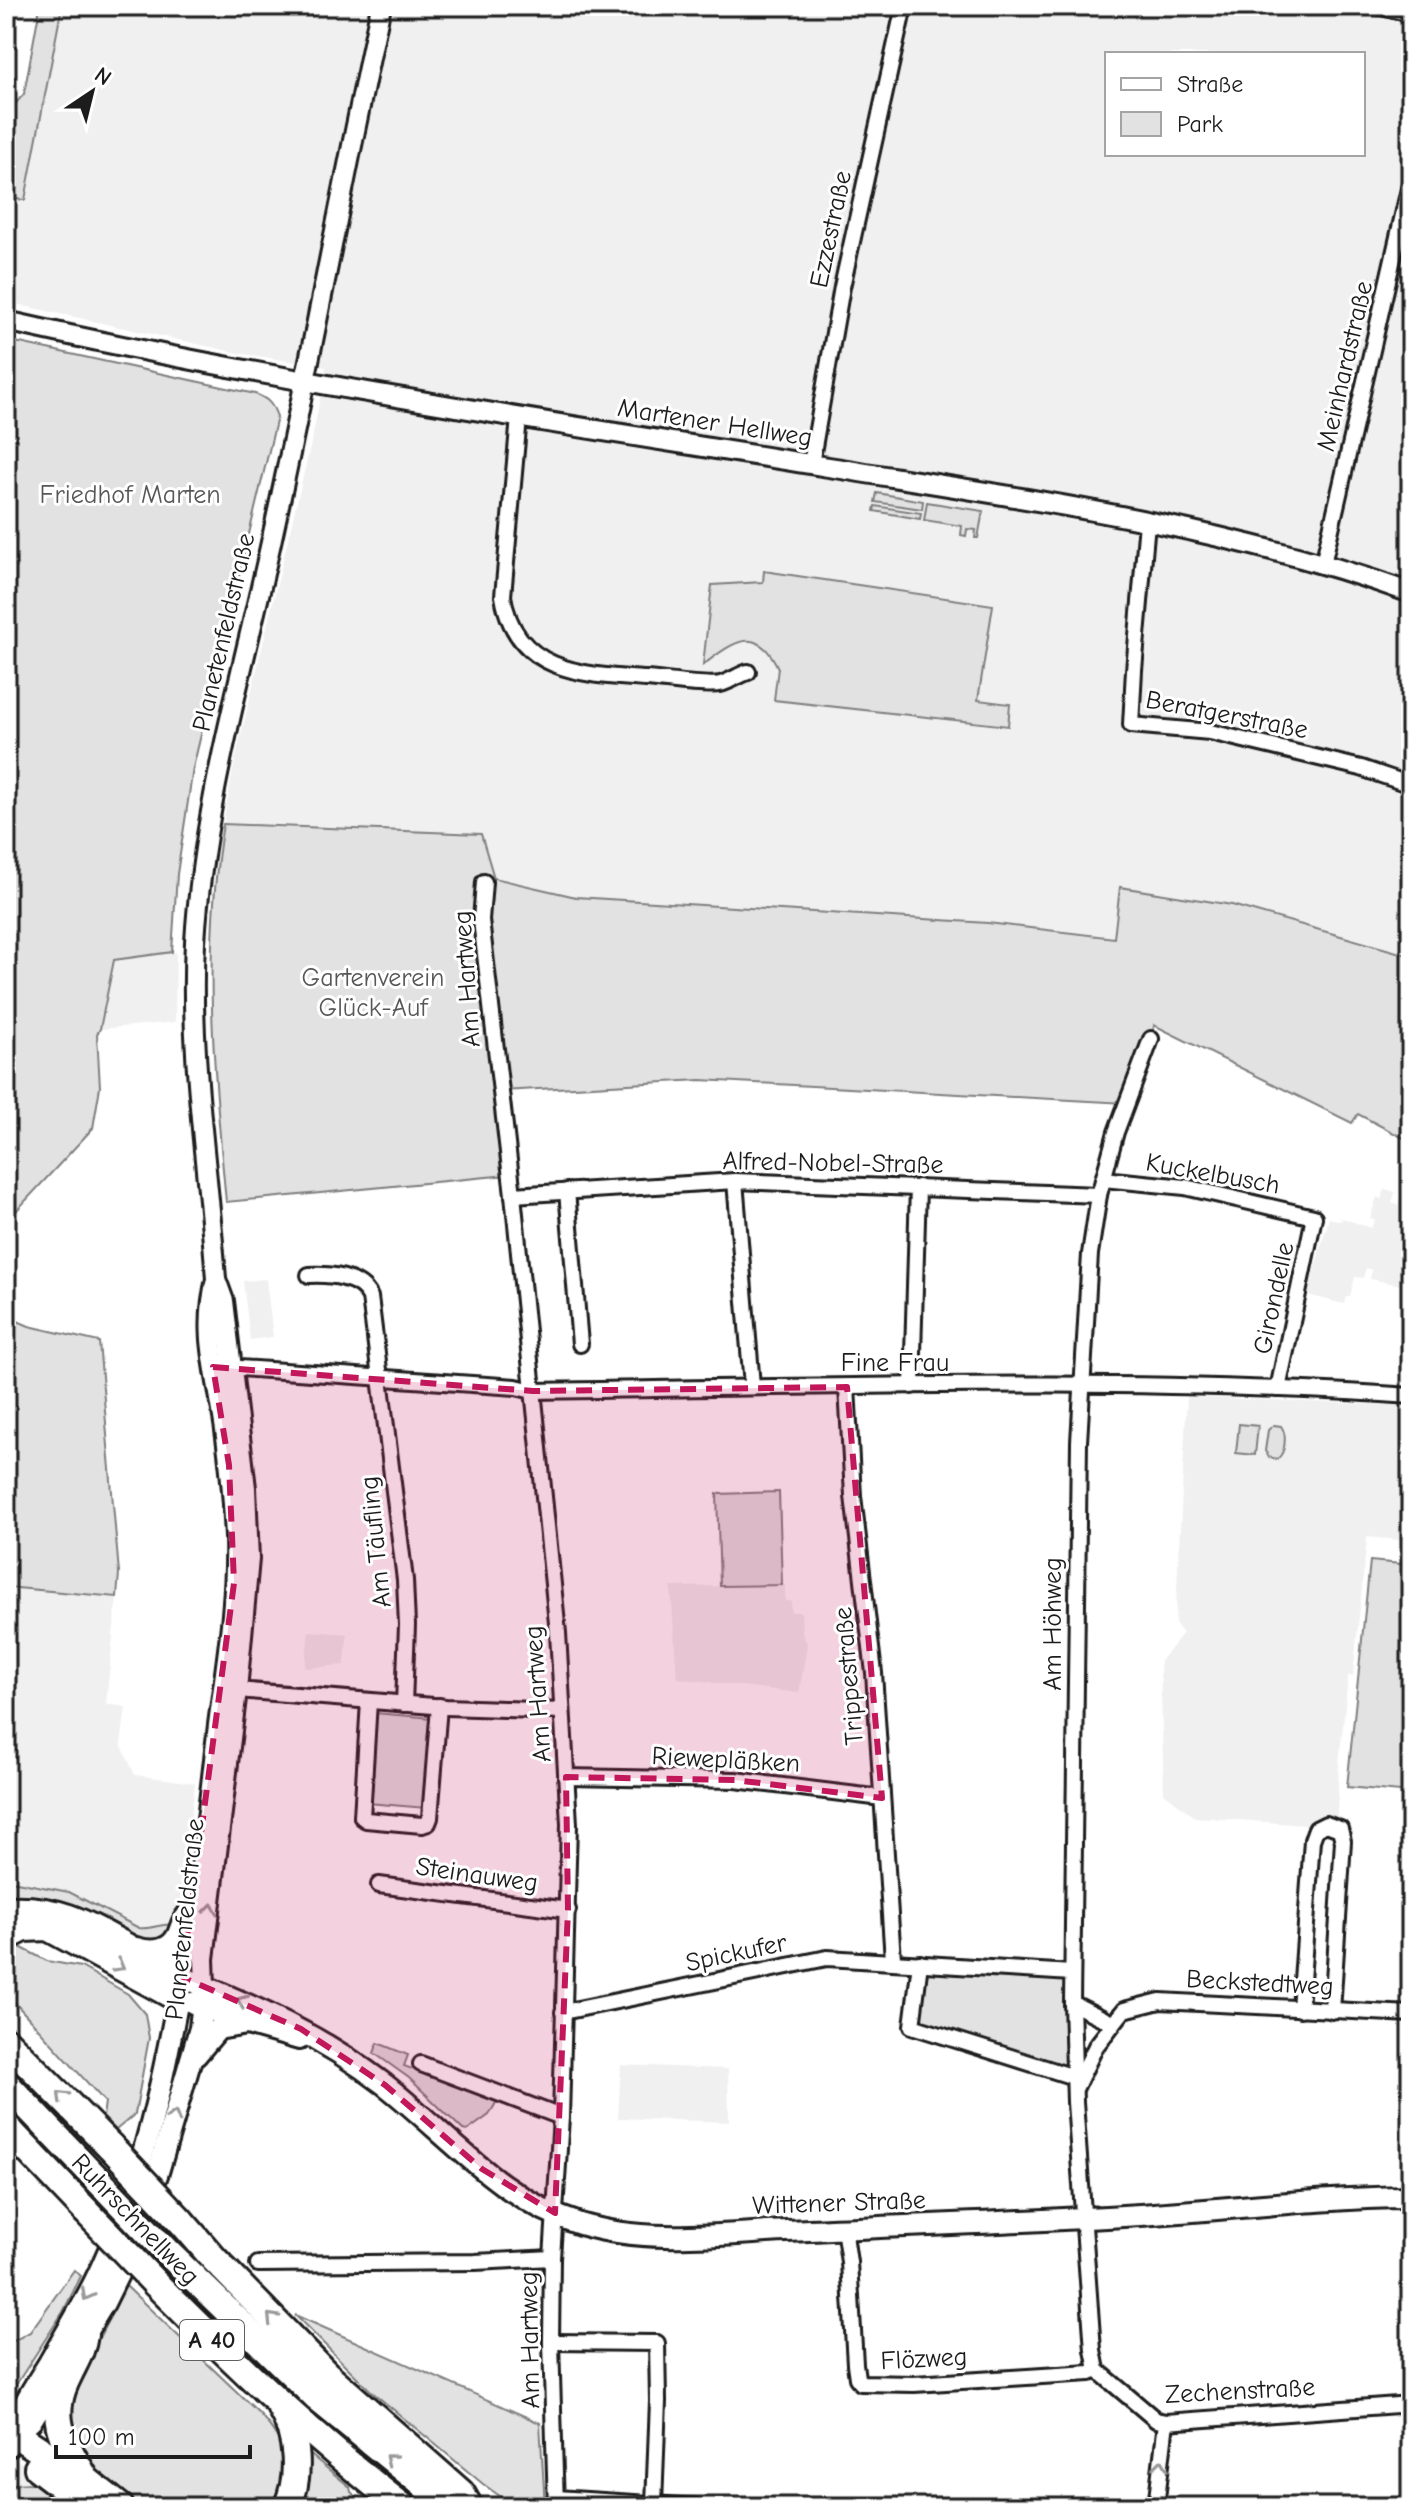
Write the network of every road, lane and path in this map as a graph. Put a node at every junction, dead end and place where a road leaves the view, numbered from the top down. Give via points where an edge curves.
1 (381, 6) edge
2 (904, 6) edge
3 (1377, 6) edge
4 (1411, 14) edge
5 (1411, 180) edge
6 (6, 321) edge
7 (306, 382) junction
8 (519, 417) junction
9 (811, 464) junction
10 (1147, 522) junction
11 (1323, 564) junction
12 (1411, 593) edge
13 (748, 672) dead end
14 (1411, 785) edge
15 (484, 882) dead end
16 (1151, 1039) dead end
17 (1103, 1179) junction
18 (735, 1181) junction
19 (918, 1187) junction
20 (567, 1191) junction
21 (513, 1195) junction
22 (1099, 1195) junction
23 (1314, 1217) joint
24 (309, 1275) dead end
25 (580, 1344) dead end
26 (222, 1367) junction
27 (379, 1377) junction
28 (752, 1386) junction
29 (912, 1386) junction
30 (1081, 1386) junction
31 (847, 1387) junction
32 (1278, 1389) junction
33 (533, 1391) junction
34 (1411, 1396) edge
35 (237, 1690) junction
36 (369, 1701) junction
37 (404, 1704) junction
38 (439, 1706) junction
39 (562, 1711) junction
40 (566, 1777) junction
41 (882, 1798) junction
42 (379, 1885) dead end
43 (6, 1910) edge
44 (568, 1910) junction
45 (194, 1913) junction
46 (6, 1937) edge
47 (128, 1948) junction
48 (893, 1960) junction
49 (920, 1963) junction
50 (1072, 1973) junction
51 (192, 1992) junction
52 (1072, 2003) junction
53 (1300, 2009) junction
54 (1332, 2011) junction
55 (563, 2012) junction
56 (1411, 2014) edge
57 (1112, 2023) junction
58 (247, 2024) junction
59 (8, 2042) edge
60 (326, 2047) junction
61 (191, 2061) junction
62 (421, 2064) dead end
63 (6, 2084) edge
64 (1074, 2084) junction
65 (561, 2117) junction
66 (6, 2127) edge
67 (1411, 2197) edge
68 (555, 2213) junction
69 (1084, 2218) junction
70 (844, 2228) junction
71 (552, 2258) junction
72 (258, 2264) dead end
73 (84, 2335) junction
74 (551, 2342) junction
75 (1097, 2370) junction
76 (271, 2396) junction
77 (1411, 2404) edge
78 (1166, 2422) junction
79 (8, 2441) edge
80 (86, 2480) junction
81 (556, 2502) edge
82 (654, 2504) junction
83 (89, 2507) edge
84 (120, 2507) edge
85 (287, 2507) edge
86 (403, 2507) edge
87 (451, 2507) edge
88 (469, 2507) edge
89 (697, 2507) edge
90 (1156, 2507) edge

1 - 7 street, Planetenfeldstraße
2 - 9 street, Ezzestraße via 842,287
3 - 4 street
5 - 11 street, Meinhardstraße
6 - 7 street, Martener Hellweg
7 - 8 street, Martener Hellweg
7 - 26 street, Planetenfeldstraße via 224,739 200,881 196,1037 216,1279 224,1301
8 - 9 street, Martener Hellweg
8 - 13 street via 503,596 511,623 526,646 553,665 590,676 719,685
9 - 10 street, Martener Hellweg
10 - 11 street, Martener Hellweg
10 - 14 street, Beratgerstraße via 1131,725 1210,732
11 - 12 street, Martener Hellweg
15 - 21 street, Am Hartweg via 481,920
16 - 17 street, Am Höhweg
17 - 22 street, Am Höhweg
17 - 23 street, Kuckelbusch via 1185,1187
18 - 19 street, Alfred-Nobel-Straße
18 - 20 street, Alfred-Nobel-Straße
18 - 28 street
19 - 22 street, Alfred-Nobel-Straße
19 - 29 street
20 - 21 street, Alfred-Nobel-Straße
20 - 25 street
21 - 33 street, Am Hartweg
22 - 30 street, Am Höhweg
23 - 32 street, Girondelle
24 - 27 street via 331,1274 367,1291
26 - 27 street, Fine Frau
26 - 35 street, Planetenfeldstraße via 249,1533
26 - 45 street, Planetenfeldstraße via 234,1583
27 - 33 street, Fine Frau
27 - 37 street, Am Täufling via 405,1580
28 - 31 street, Fine Frau
28 - 33 street, Fine Frau
29 - 30 street, Fine Frau
29 - 31 street, Fine Frau
30 - 32 street, Fine Frau
30 - 50 street, Am Höhweg
31 - 41 street, Trippestraße
32 - 34 street, Fine Frau
33 - 39 street, Am Hartweg
35 - 36 street
51 -> 35 street, Planetenfeldstraße via 204,1959
36 - 37 street
36 - 38 street via 362,1817 422,1825 430,1818
37 - 38 street
38 - 39 street
39 - 40 street, Am Hartweg
40 - 41 street, Riewepläßken via 735,1780
40 - 44 street, Am Hartweg
41 - 48 street, Trippestraße
42 - 44 street, Steinauweg
43 - 47 highway via 58,1913
44 - 55 street, Am Hartweg
45 - 47 highway via 169,1949 156,1955
45 - 51 street, Planetenfeldstraße
46 -> 51 highway via 24,1928 48,1927 158,1989
47 - 51 highway
48 - 49 street, Spickufer
48 - 55 street, Spickufer via 827,1958
49 - 50 street, Spickufer
49 - 64 street via 912,2026
50 - 52 street, Am Höhweg
51 - 58 main road, Wittener Straße
60 -> 51 main road, Wittener Straße via 287,2022
51 - 61 main road, Planetenfeldstraße
51 -> 79 main road, Planetenfeldstraße via 120,2224
52 - 57 street
52 - 64 street, Am Höhweg
53 - 54 street, Beckstedtweg
53 - 54 street via 1312,1840 1316,1829 1326,1824 1340,1829 1343,1841
53 - 57 street, Beckstedtweg via 1160,2001 1124,2010
54 - 56 street, Beckstedtweg
55 - 65 street, Am Hartweg
57 - 64 street, Beckstedtweg
58 - 60 main road, Wittener Straße
58 - 61 main road via 218,2029
88 -> 59 highway, bridge via 461,2493 318,2365
60 - 68 main road, Wittener Straße via 385,2085 508,2188
73 -> 61 main road, Planetenfeldstraße via 134,2242
62 - 65 street
87 -> 63 highway, Ruhrschnellweg / A 40, bridge via 317,2398
64 - 69 street, Am Höhweg
65 - 68 street, Am Hartweg
66 - 76 highway, Ruhrschnellweg / A 40, bridge
67 - 69 main road, Wittener Straße
68 - 70 main road, Wittener Straße via 581,2224 639,2234
68 - 71 street, Am Hartweg
69 - 70 main road, Wittener Straße
69 - 75 street
70 - 75 street, Flözweg via 861,2383 953,2382
71 - 72 street
71 - 74 street, Am Hartweg
73 - 79 main road, Planetenfeldstraße via 31,2421
73 - 80 highway via 60,2395 58,2420 64,2443
74 - 81 street, Am Hartweg
74 - 82 street via 657,2343
75 - 78 street, Zechenstraße via 1156,2420
76 - 85 highway via 288,2421 294,2446 295,2477
76 - 86 highway, Ruhrschnellweg / A 40
77 - 78 street, Zechenstraße
90 -> 78 street
79 - 80 highway
79 - 83 highway
80 - 84 highway
81 - 82 street
82 - 89 street

